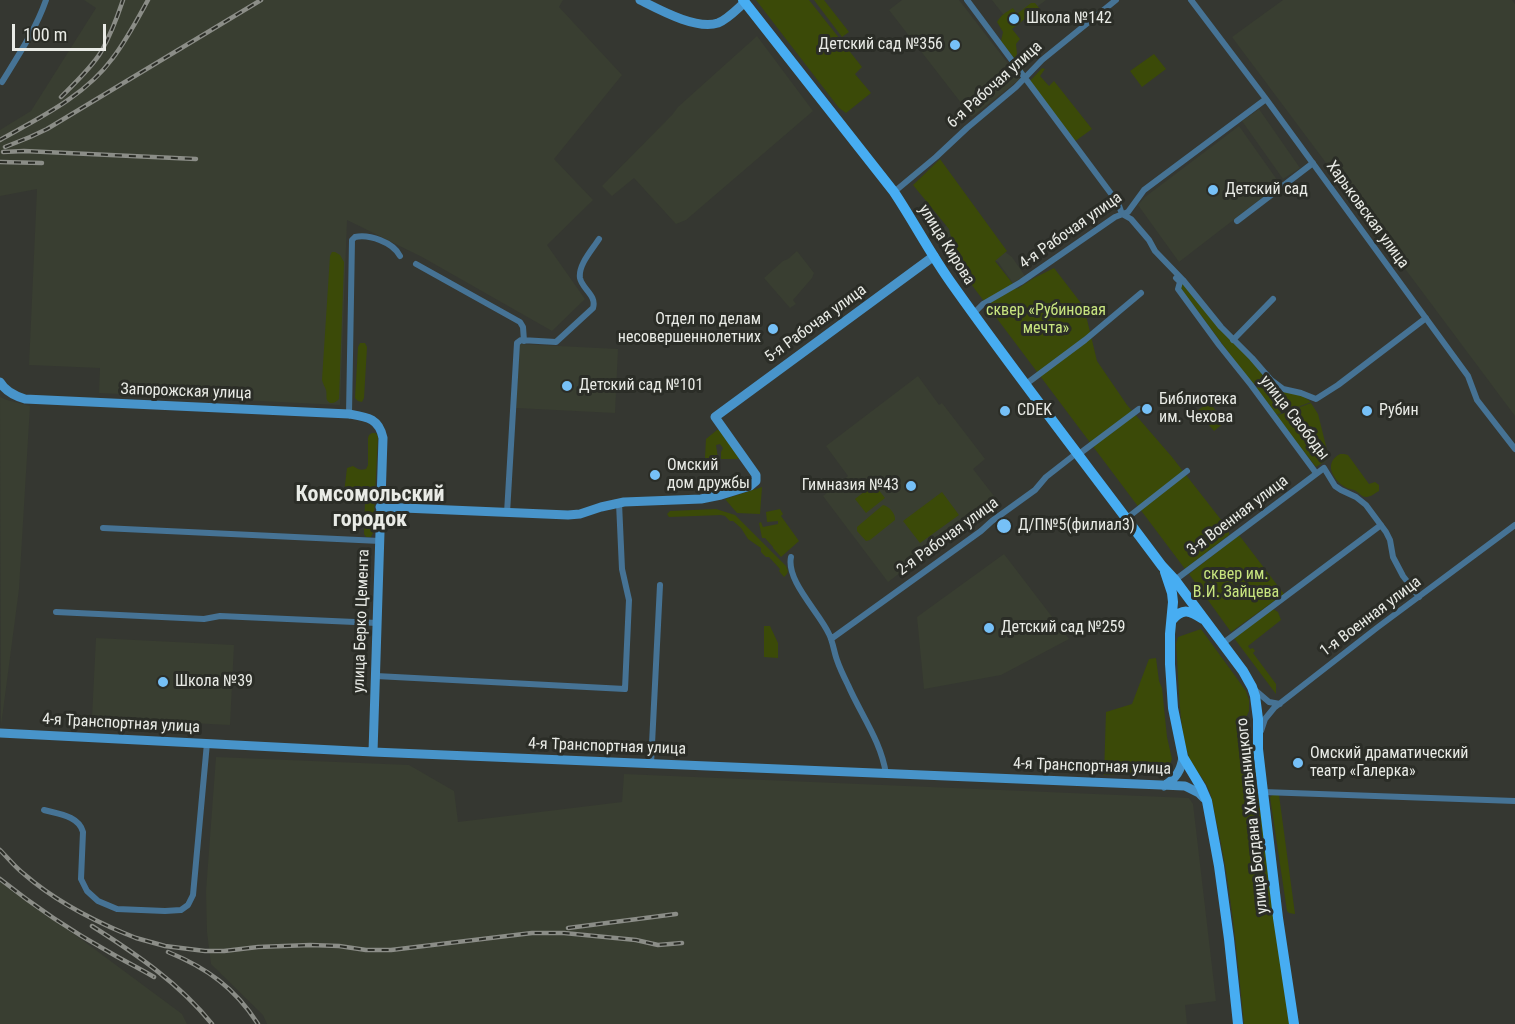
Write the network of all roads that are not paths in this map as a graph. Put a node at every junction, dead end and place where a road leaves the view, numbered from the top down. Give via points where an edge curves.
1 (46, 0) edge
2 (640, 0) edge
3 (967, 0) edge
4 (1116, 0) edge
5 (1191, 0) edge
6 (744, 1) edge
7 (1025, 78) junction
8 (2, 82) dead end
9 (1266, 99) junction
10 (1313, 163) junction
11 (894, 192) junction
12 (1122, 214) junction
13 (1237, 221) dead end
14 (599, 239) dead end
15 (400, 256) dead end
16 (934, 256) junction
17 (416, 264) dead end
18 (1174, 272) junction
19 (1141, 293) dead end
20 (1273, 299) dead end
21 (973, 314) junction
22 (1426, 318) junction
23 (524, 340) junction
24 (1233, 340) junction
25 (0, 382) edge
26 (1026, 384) junction
27 (1139, 409) dead end
28 (349, 414) junction
29 (375, 422) joint
30 (1515, 449) edge
31 (1078, 453) junction
32 (1187, 471) dead end
33 (1316, 473) junction
34 (619, 503) junction
35 (380, 507) junction
36 (507, 513) junction
37 (1127, 518) junction
38 (1381, 525) junction
39 (1515, 525) edge
40 (103, 528) dead end
41 (380, 541) junction
42 (790, 557) dead end
43 (1162, 567) junction
44 (1175, 580) junction
45 (660, 585) dead end
46 (1419, 597) junction
47 (56, 612) dead end
48 (1172, 620) junction
49 (1205, 620) junction
50 (377, 623) junction
51 (831, 639) junction
52 (1222, 644) junction
53 (376, 676) junction
54 (1252, 687) junction
55 (1280, 704) junction
56 (0, 733) edge
57 (1258, 741) junction
58 (207, 743) junction
59 (373, 752) junction
60 (1183, 757) junction
61 (651, 764) junction
62 (886, 774) junction
63 (1164, 786) junction
64 (1263, 792) junction
65 (1207, 801) junction
66 (1515, 801) edge
67 (44, 810) dead end
68 (1238, 1024) edge
69 (1294, 1024) edge

1 - 8 street
2 - 6 main road via 701,24 723,21
3 - 7 street, улица Свободы
4 - 7 street, 6-я Рабочая улица
5 - 9 street, Харьковская улица
6 - 11 main road, улица Кирова
7 - 11 street, 6-я Рабочая улица
7 - 12 street, улица Свободы via 1118,203
9 - 10 street, Харьковская улица
9 - 12 street, 4-я Рабочая улица via 1144,190 1132,208
10 - 13 street
10 - 22 street, Харьковская улица
11 - 16 main road, улица Кирова
12 - 18 street, улица Свободы via 1131,219
12 - 21 street, 4-я Рабочая улица
14 - 23 street via 582,266 580,278 593,299 593,308 556,342
15 - 28 street via 386,243 365,236 352,240
16 - 21 main road, улица Кирова
16 - 34 main road, 5-я Рабочая улица via 715,417 756,475 750,486 701,499
17 - 23 street via 520,322
18 - 24 street, улица Свободы
18 - 33 street, улица Свободы via 1180,282 1178,289
19 - 26 street
20 - 24 street
21 - 26 main road, улица Кирова
22 - 24 street, улица Свободы via 1316,399 1277,386
22 - 30 street, Харьковская улица via 1468,376 1477,400
23 - 36 street via 517,343
25 - 28 main road, Запорожская улица via 25,399
26 - 31 main road, улица Кирова
27 - 31 street, 2-я Рабочая улица
28 - 29 main road, Запорожская улица
29 - 35 main road, улица Берко Цемента via 383,438
31 - 37 main road, улица Кирова
31 - 51 street, 2-я Рабочая улица via 981,531
32 - 37 street
33 - 38 street, улица Свободы via 1324,468 1335,486 1366,505
33 - 44 street, 3-я Военная улица
34 - 36 main road via 580,514
34 - 53 street via 622,569 629,600 625,689
35 - 36 main road
35 - 41 main road, улица Берко Цемента
37 - 43 main road, улица Кирова
38 - 46 street, улица Свободы via 1403,576
38 - 52 street
39 - 46 street, 1-я Военная улица
40 - 41 street
41 - 50 main road, улица Берко Цемента
42 - 51 street via 791,574
43 - 44 main road, улица Кирова
43 - 48 main road, улица Кирова via 1172,593
44 - 49 main road, улица Кирова
45 - 61 street
46 - 55 street, 1-я Военная улица
47 - 50 street
48 - 49 main road via 1186,611
48 - 60 main road via 1173,708
49 - 52 main road, улица Богдана Хмельницкого
50 - 53 main road, улица Берко Цемента
51 - 62 street via 883,757
52 - 54 main road, улица Богдана Хмельницкого
53 - 59 main road, улица Берко Цемента
54 - 55 street via 1269,702
54 - 57 main road, улица Богдана Хмельницкого
55 - 57 street, 1-я Военная улица via 1265,719
56 - 58 main road, 4-я Транспортная улица
57 - 64 main road, улица Богдана Хмельницкого
58 - 59 main road, 4-я Транспортная улица
58 - 67 street via 193,895 181,910 117,909 98,901 81,879 81,825 75,819
59 - 61 main road, 4-я Транспортная улица
60 - 63 main road via 1179,772
60 - 65 main road
61 - 62 main road, 4-я Транспортная улица
62 - 63 main road, 4-я Транспортная улица
63 - 65 main road, 4-я Транспортная улица via 1192,788
64 - 66 street
64 - 69 main road, улица Богдана Хмельницкого
65 - 68 main road

